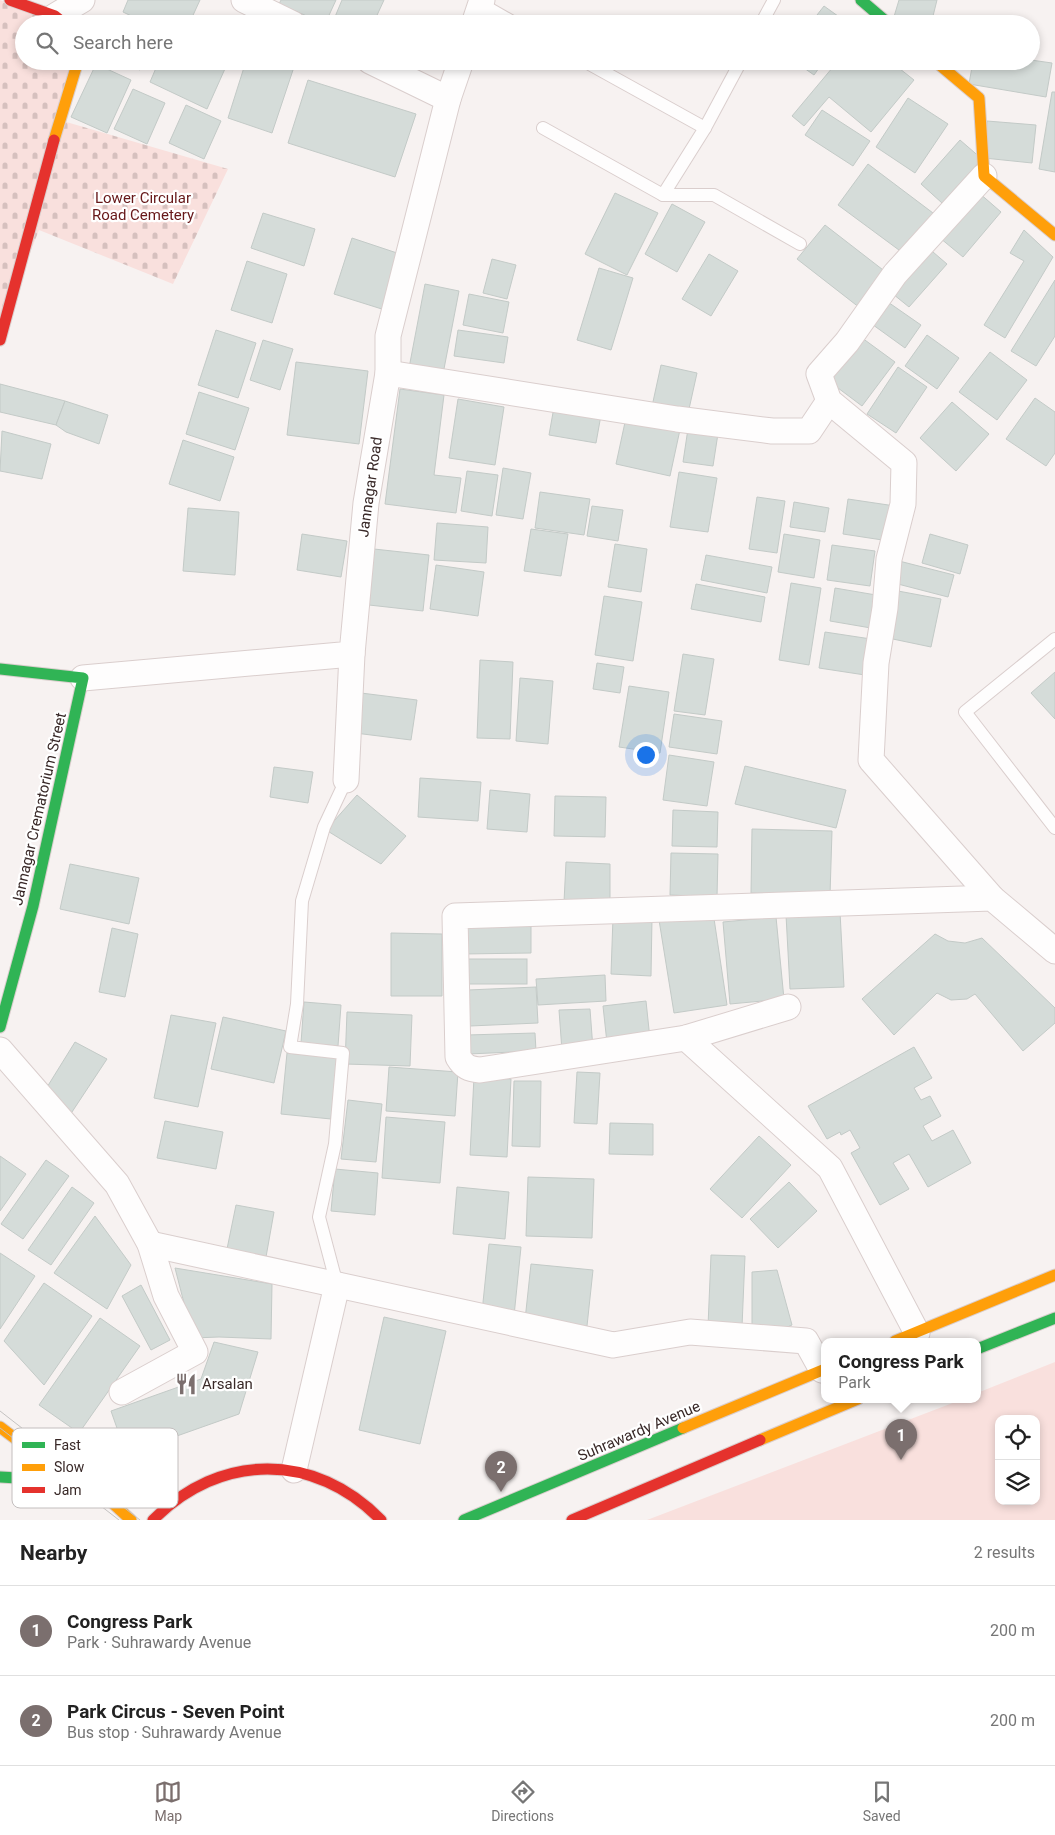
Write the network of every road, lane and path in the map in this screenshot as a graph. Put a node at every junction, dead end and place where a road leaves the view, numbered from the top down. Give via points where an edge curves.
1 (10, 0) edge
2 (82, 0) edge
3 (244, 0) edge
4 (774, 0) edge
5 (861, 0) edge
6 (479, 9) edge
7 (48, 15) edge
8 (66, 15) edge
9 (275, 15) edge
10 (494, 15) edge
11 (766, 15) edge
12 (878, 15) edge
13 (75, 70) edge
14 (388, 70) edge
15 (458, 70) edge
16 (600, 70) edge
17 (736, 70) edge
18 (946, 70) edge
19 (448, 99) junction
20 (543, 128) dead end
21 (705, 128) junction
22 (984, 176) junction
23 (664, 194) junction
24 (1055, 235) edge
25 (800, 244) dead end
26 (0, 340) edge
27 (388, 373) junction
28 (829, 401) junction
29 (1055, 639) edge
30 (352, 654) junction
31 (0, 670) edge
32 (83, 678) junction
33 (346, 780) joint
34 (1055, 828) edge
35 (992, 898) junction
36 (1055, 951) edge
37 (788, 1007) dead end
38 (0, 1027) edge
39 (686, 1038) junction
40 (0, 1050) edge
41 (150, 1244) junction
42 (1055, 1275) edge
43 (337, 1286) junction
44 (1055, 1318) edge
45 (906, 1337) edge
46 (981, 1347) edge
47 (821, 1365) edge
48 (821, 1371) edge
49 (122, 1392) dead end
50 (849, 1403) edge
51 (0, 1426) edge
52 (12, 1435) edge
53 (294, 1470) junction
54 (178, 1497) edge
55 (118, 1508) edge
56 (164, 1508) edge
57 (131, 1520) edge
58 (153, 1520) edge
59 (380, 1520) edge
60 (464, 1520) edge
61 (572, 1520) edge

1 - 7 main road
2 - 8 street
3 - 9 street
4 - 11 lane
5 - 12 main road
6 - 10 lane
13 - 26 main road
14 - 19 street
15 - 19 street, Jannagar Road
16 - 21 lane
17 - 21 lane
18 - 22 main road via 979,98
19 - 27 street, Jannagar Road via 388,336
20 - 23 lane
21 - 23 lane
22 - 24 main road
22 - 28 street via 895,274 847,342 819,374
23 - 25 lane via 714,194
27 - 28 street via 772,431 809,431
27 - 30 street, Jannagar Road via 366,503
28 - 35 street via 904,463 903,504 889,559 876,663 871,760
29 - 34 lane via 964,712
30 - 32 street
30 - 33 street, Jannagar Road
31 - 32 main road
32 - 38 main road, Jannagar Crematorium Street via 33,906
33 - 43 lane via 324,827 302,901 297,1004 290,1047 343,1053 334,1144 319,1217
35 - 36 street
35 - 39 street via 455,916 458,1057 470,1069 582,1056
37 - 39 street
39 - 45 street via 830,1168
40 - 41 street via 117,1184
41 - 43 street
41 - 49 street via 166,1296 196,1352
42 - 45 main road
43 - 47 street via 613,1345 690,1332 806,1341
43 - 53 street
44 - 46 main road
48 - 60 main road, Suhrawardy Avenue
50 - 61 main road
51 - 52 main road
53 - 54 main road via 251,1469 210,1479
53 - 59 main road via 337,1485 373,1511
55 - 57 main road
56 - 58 main road

